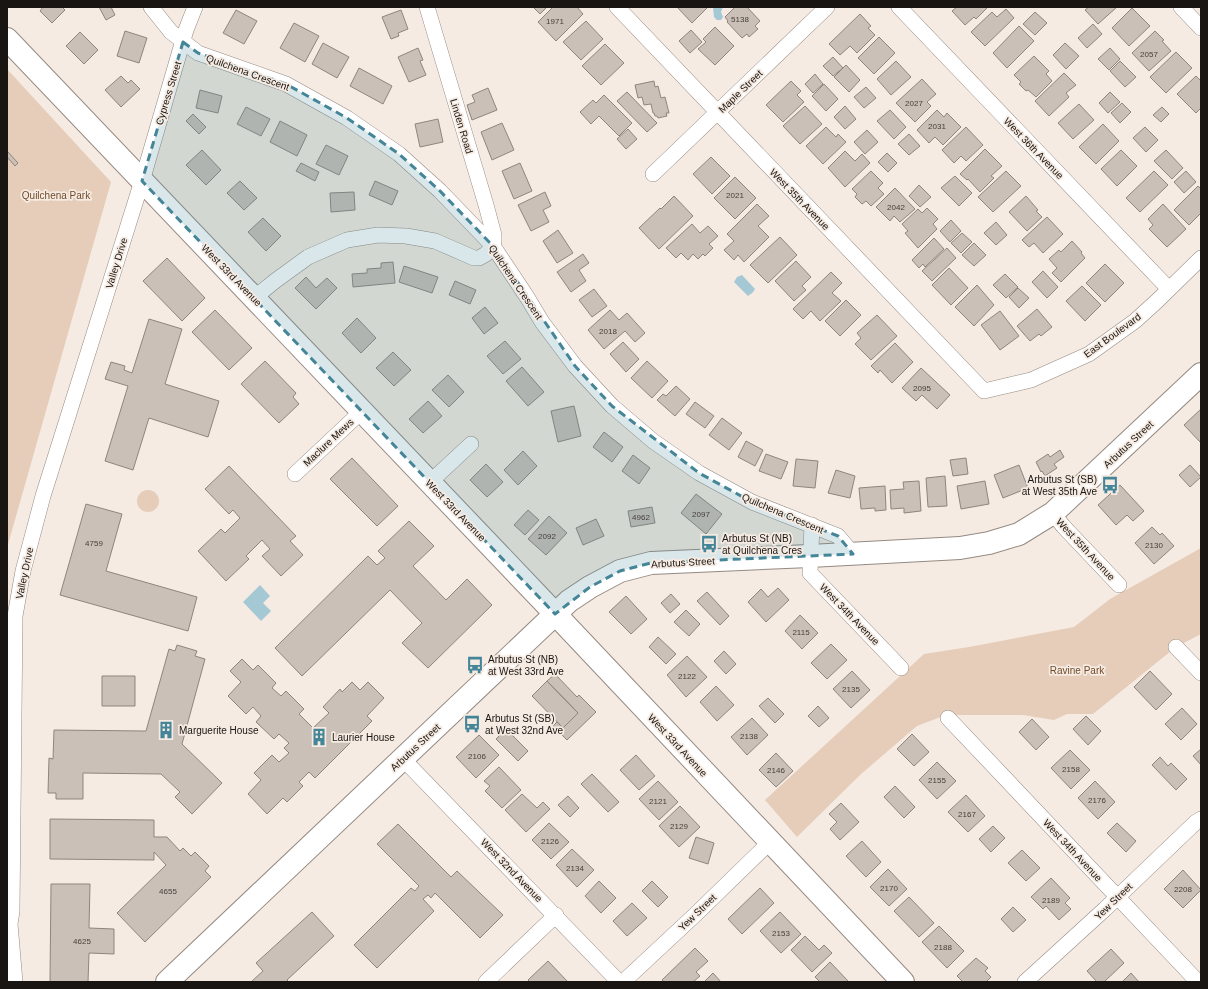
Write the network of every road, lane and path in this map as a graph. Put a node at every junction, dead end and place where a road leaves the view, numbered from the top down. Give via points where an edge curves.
1 (151, 7) edge
2 (195, 7) edge
3 (427, 7) edge
4 (617, 7) edge
5 (827, 7) edge
6 (899, 7) edge
7 (1181, 7) edge
8 (1201, 28) edge
9 (7, 39) edge
10 (183, 42) junction
11 (718, 112) junction
12 (653, 174) dead end
13 (142, 181) junction
14 (493, 246) junction
15 (1201, 258) edge
16 (1169, 289) junction
17 (254, 298) junction
18 (1201, 374) edge
19 (984, 391) joint
20 (362, 411) junction
21 (471, 444) dead end
22 (295, 474) dead end
23 (429, 483) junction
24 (1053, 513) junction
25 (812, 525) junction
26 (853, 554) junction
27 (810, 556) junction
28 (1119, 586) dead end
29 (555, 614) junction
30 (1176, 647) dead end
31 (901, 668) dead end
32 (1201, 673) edge
33 (948, 718) dead end
34 (403, 759) junction
35 (1201, 819) edge
36 (770, 842) junction
37 (1117, 897) junction
38 (556, 915) junction
39 (9, 924) edge
40 (15, 982) edge
41 (167, 982) edge
42 (486, 982) edge
43 (619, 982) edge
44 (623, 982) edge
45 (903, 982) edge
46 (1024, 982) edge
47 (1198, 982) edge

1 - 10 street, Quilchena Crescent via 169,31
2 - 10 street, Cypress Street
3 - 14 street, Linden Road via 486,205 494,235
4 - 11 street, West 35th Avenue
5 - 11 street, Maple Street
6 - 16 street, West 36th Avenue
7 - 8 street
9 - 13 street, West 33rd Avenue
10 - 13 street, Cypress Street
10 - 14 street, Quilchena Crescent via 198,54 286,84 347,118 404,159 440,191
11 - 12 street, Maple Street
11 - 19 street, West 35th Avenue
13 - 17 street, West 33rd Avenue
13 - 39 street, Valley Drive via 43,496 23,571 15,616 12,911
14 - 17 street via 486,254 474,258 436,242 406,236 378,234 347,240 308,257
14 - 25 street, Quilchena Crescent via 570,360 612,406 653,441 699,473 752,502
15 - 16 street, East Boulevard
16 - 19 street, East Boulevard via 1135,321 1089,354 1031,380
17 - 20 street, West 33rd Avenue
18 - 24 street, Arbutus Street
20 - 22 street, Maclure Mews
20 - 23 street, West 33rd Avenue
21 - 23 street
23 - 29 street, West 33rd Avenue
24 - 26 street, Arbutus Street via 1019,534 989,543 960,548
24 - 28 street, West 35th Avenue
25 - 26 street, Quilchena Crescent via 838,536
25 - 27 street, West 34th Avenue
26 - 27 street, Arbutus Street
27 - 29 street, Arbutus Street via 651,563 620,571 590,587
27 - 31 street, West 34th Avenue via 810,573
29 - 34 street, Arbutus Street
29 - 36 street, West 33rd Avenue
30 - 32 street
33 - 37 street, West 34th Avenue
34 - 38 street, West 32nd Avenue
34 - 41 street, Arbutus Street
35 - 37 street, Yew Street
36 - 44 street, Yew Street
36 - 45 street, West 33rd Avenue
37 - 46 street, Yew Street
37 - 47 street, West 34th Avenue
38 - 42 street
38 - 43 street, West 32nd Avenue
39 - 40 street, Valley Drive

